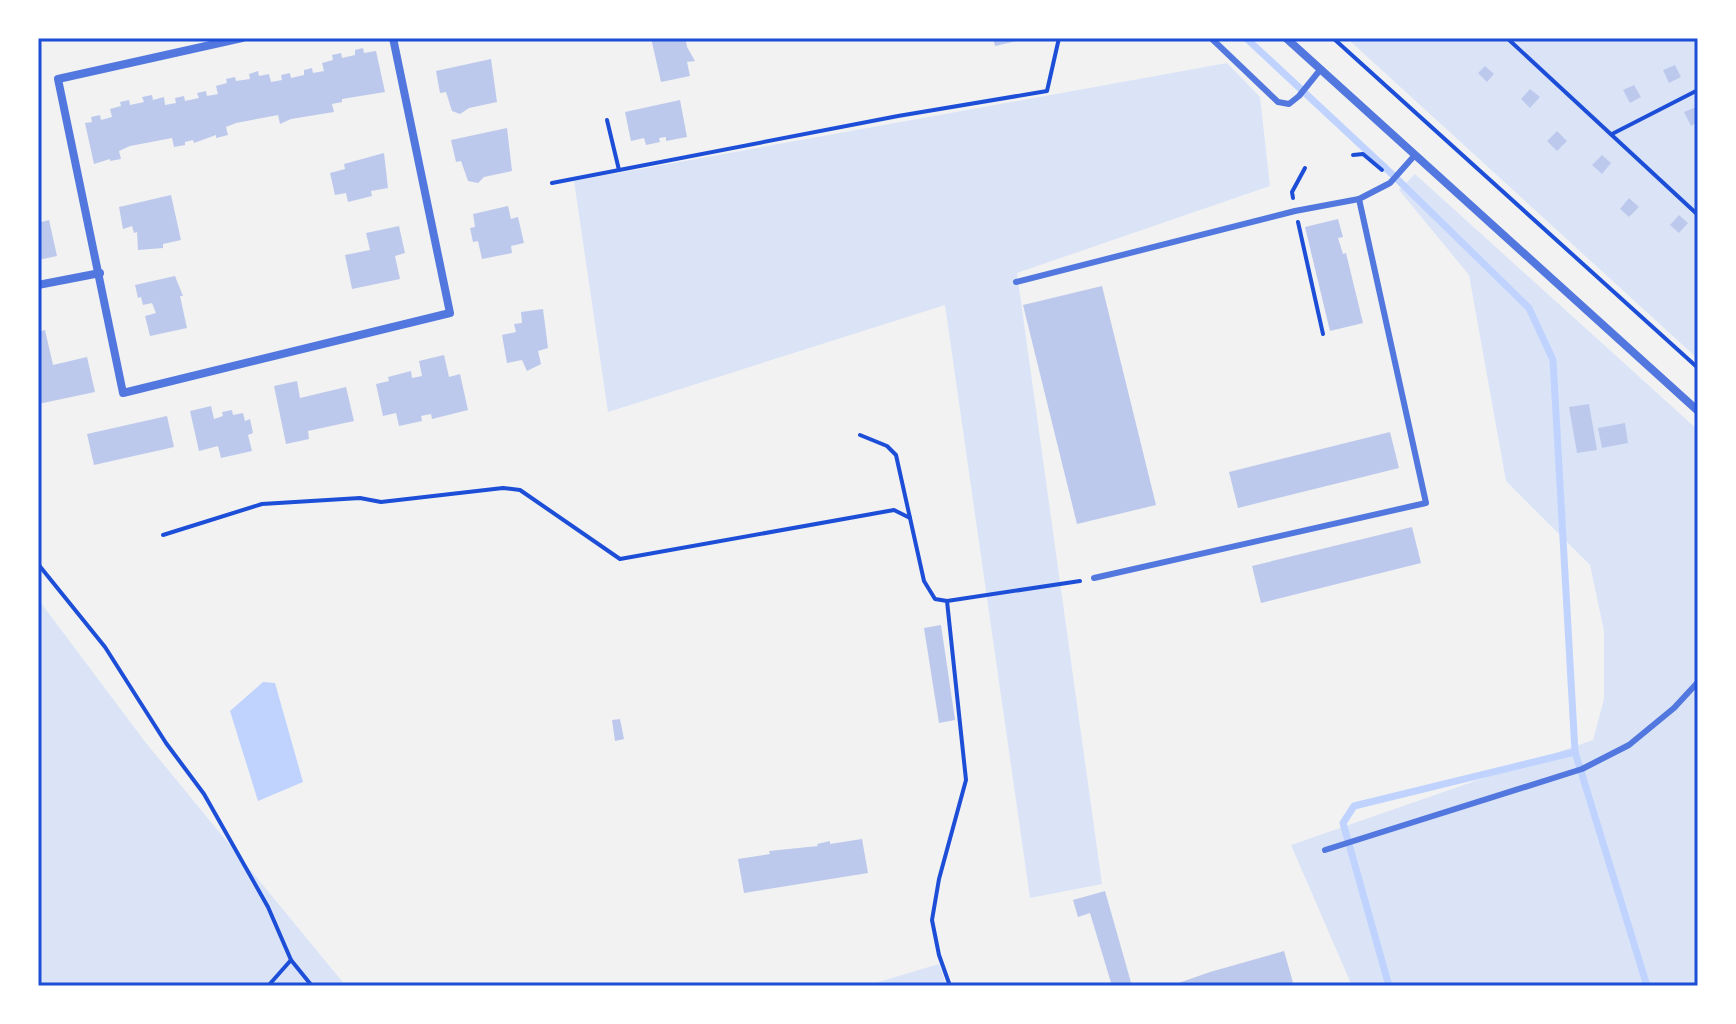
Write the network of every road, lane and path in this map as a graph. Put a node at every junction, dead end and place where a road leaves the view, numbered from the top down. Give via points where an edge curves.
1 (242, 38) edge
2 (393, 38) edge
3 (1059, 38) edge
4 (1211, 38) edge
5 (1286, 38) edge
6 (1333, 38) edge
7 (1507, 38) edge
8 (1320, 70) junction
9 (1698, 90) edge
10 (607, 120) dead end
11 (1612, 134) junction
12 (1353, 155) dead end
13 (1415, 155) junction
14 (1305, 168) dead end
15 (619, 170) junction
16 (1392, 181) junction
17 (552, 183) dead end
18 (1359, 199) junction
19 (1295, 211) junction
20 (1698, 215) edge
21 (100, 273) junction
22 (1016, 282) dead end
23 (38, 285) edge
24 (1323, 334) dead end
25 (1698, 368) edge
26 (1698, 411) edge
27 (860, 435) dead end
28 (910, 518) junction
29 (163, 535) dead end
30 (38, 564) edge
31 (1094, 578) joint
32 (947, 601) junction
33 (1698, 682) edge
34 (1325, 850) dead end
35 (291, 960) junction
36 (268, 986) edge
37 (312, 986) edge
38 (950, 986) edge

1 - 21 street via 58,79
2 - 21 street via 450,313 123,393
3 - 15 path via 1047,91
4 - 8 lane via 1278,102 1289,104
5 - 8 street
6 - 25 path
7 - 11 path
8 - 13 street
9 - 11 path
10 - 15 path
11 - 20 path
12 - 16 path via 1363,154
13 - 16 lane
13 - 26 street
14 - 19 path via 1292,192
15 - 17 path
16 - 18 lane
18 - 19 lane
18 - 31 lane via 1426,503
19 - 22 lane
19 - 24 path
21 - 23 street
27 - 28 path via 896,455
28 - 29 path via 894,510 620,559 520,490 503,488 381,502 360,498 262,504
28 - 32 path via 924,581 935,599
30 - 35 path via 105,647 204,794 268,907
31 - 32 path
32 - 38 path via 966,780 932,920
33 - 34 lane via 1629,745 1582,769
35 - 36 path
35 - 37 path

